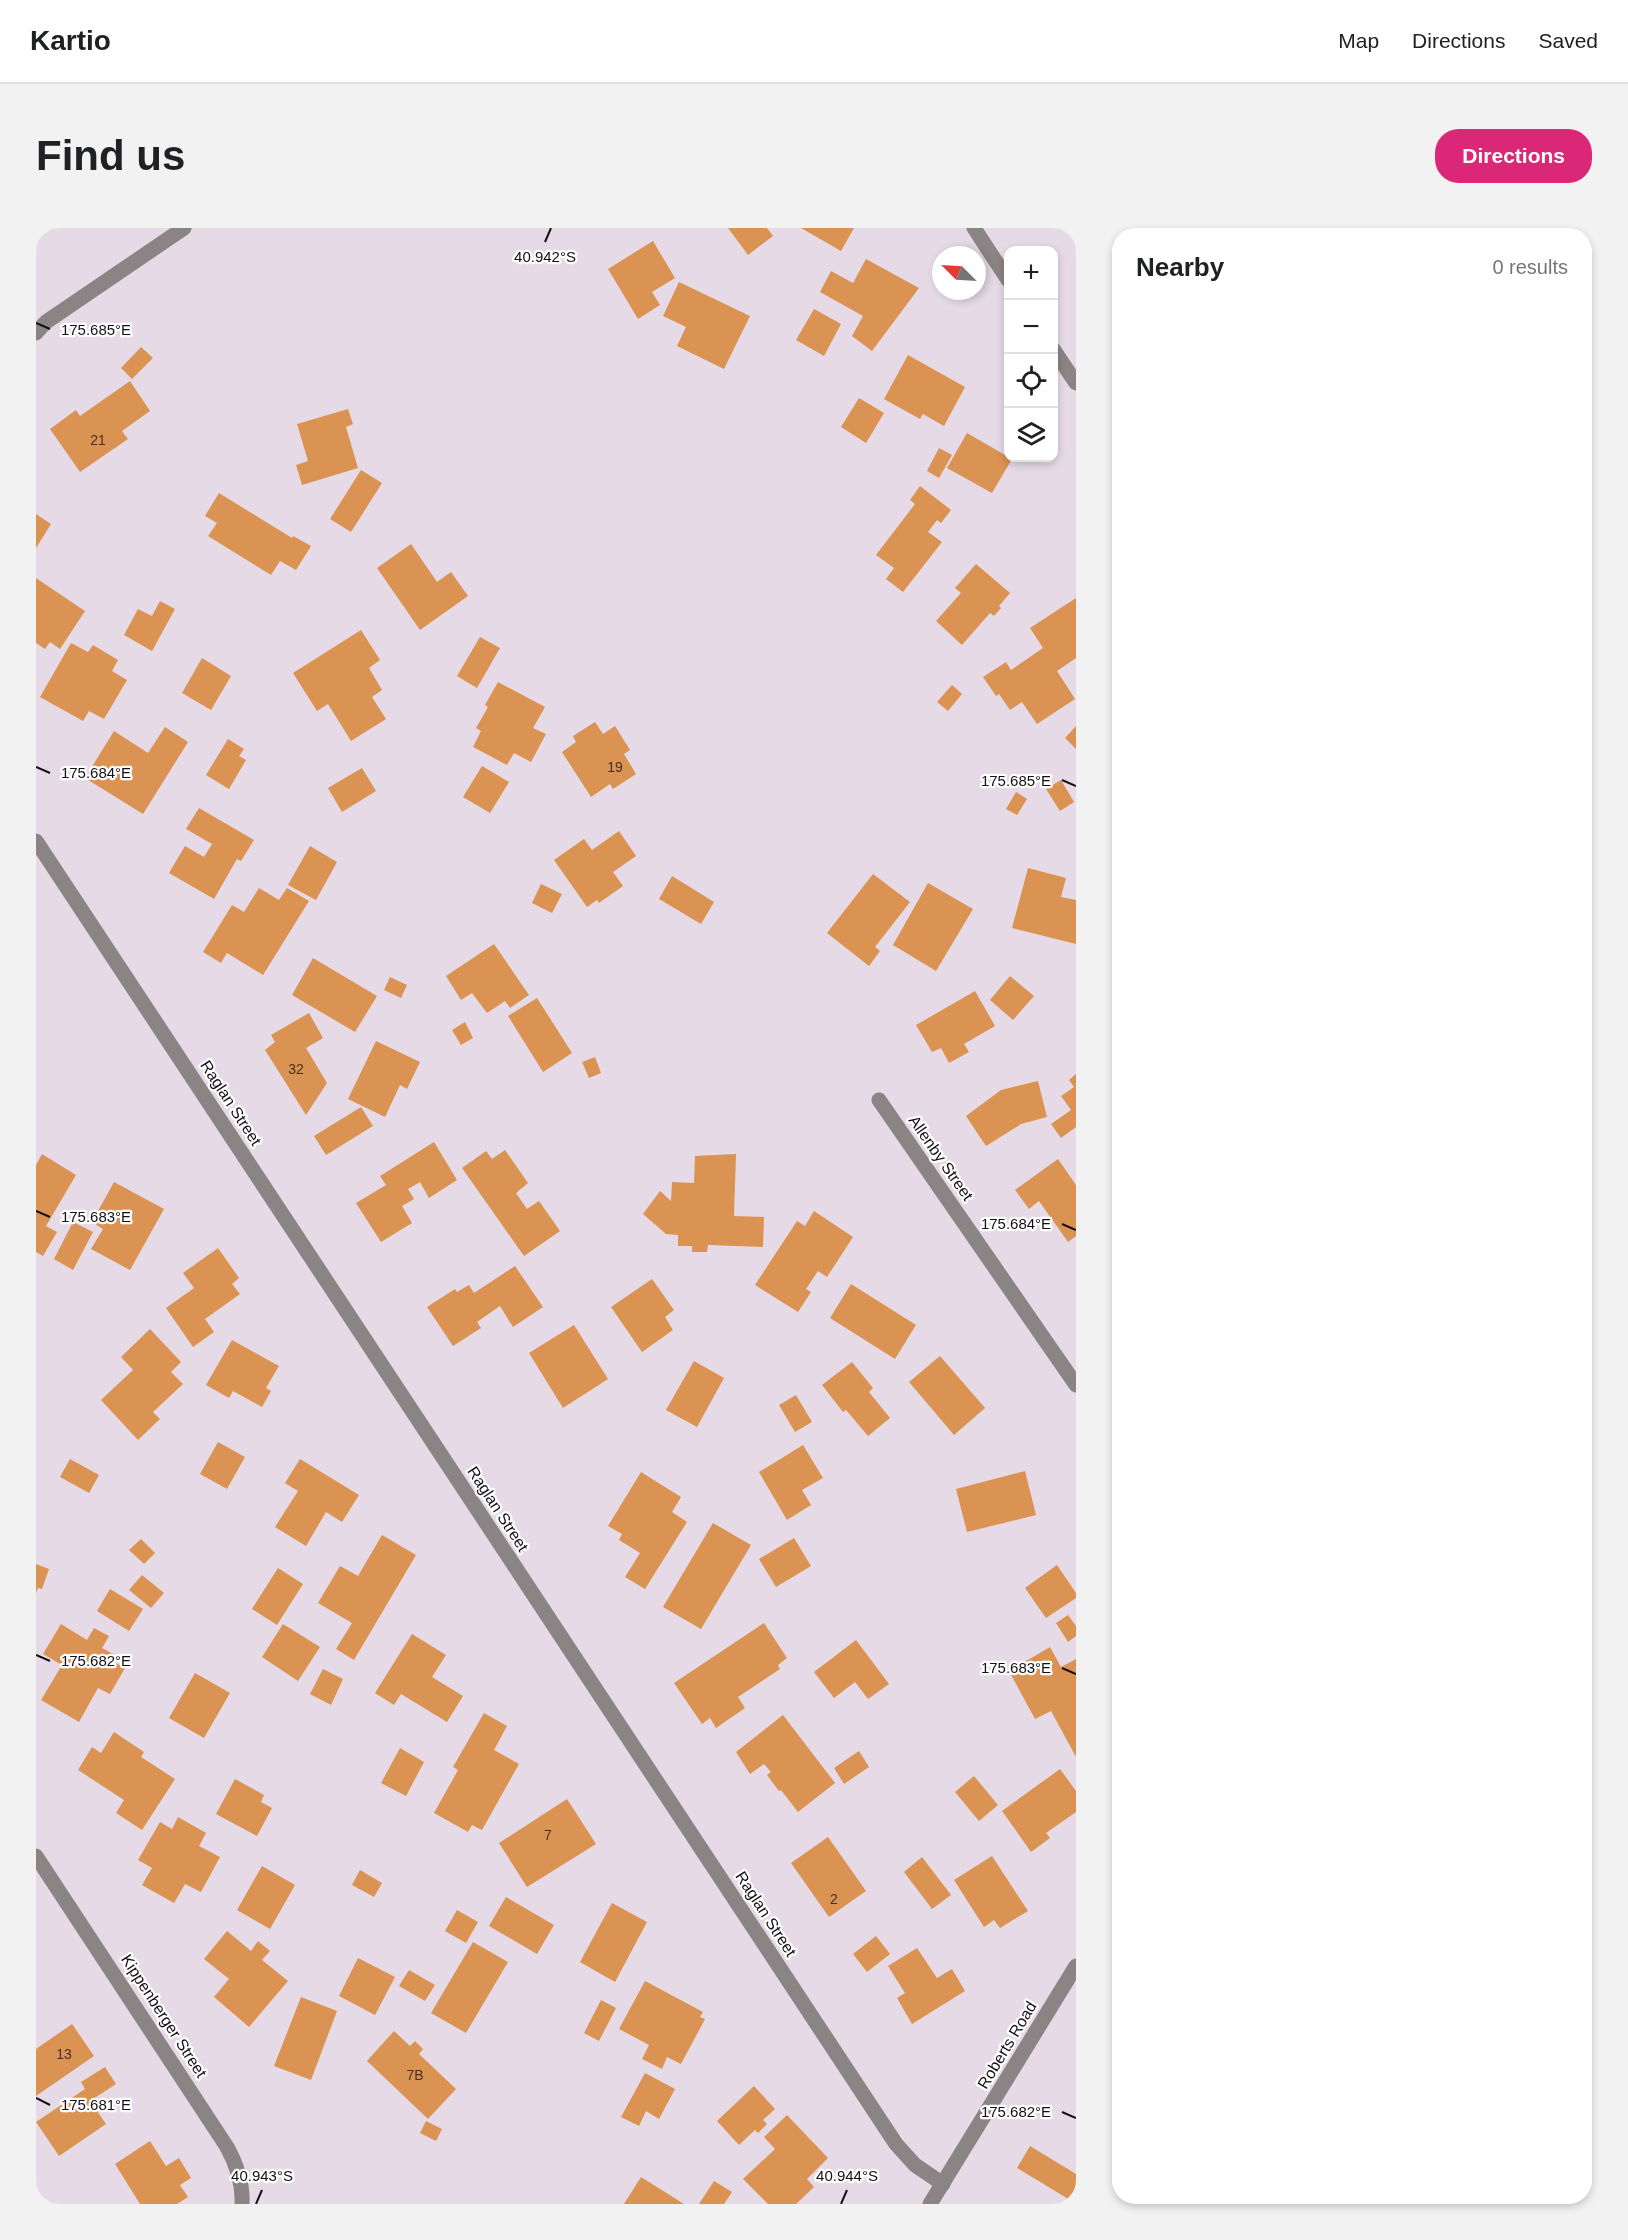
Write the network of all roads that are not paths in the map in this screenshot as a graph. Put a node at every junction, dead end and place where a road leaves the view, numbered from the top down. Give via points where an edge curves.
1 (184, 228) edge
2 (974, 228) edge
3 (1004, 274) edge
4 (36, 333) edge
5 (1056, 354) edge
6 (1076, 383) edge
7 (36, 841) edge
8 (879, 1100) dead end
9 (1076, 1384) edge
10 (36, 1856) edge
11 (1076, 1966) edge
12 (943, 2184) junction
13 (242, 2204) edge
14 (930, 2204) edge

1 - 4 street via 46,322
2 - 3 street
5 - 6 street
7 - 12 street, Raglan Street via 896,2144 915,2165
8 - 9 street, Allenby Street
10 - 13 street, Kippenberger Street via 227,2147 236,2164
11 - 12 street, Roberts Road
12 - 14 street, Roberts Road

